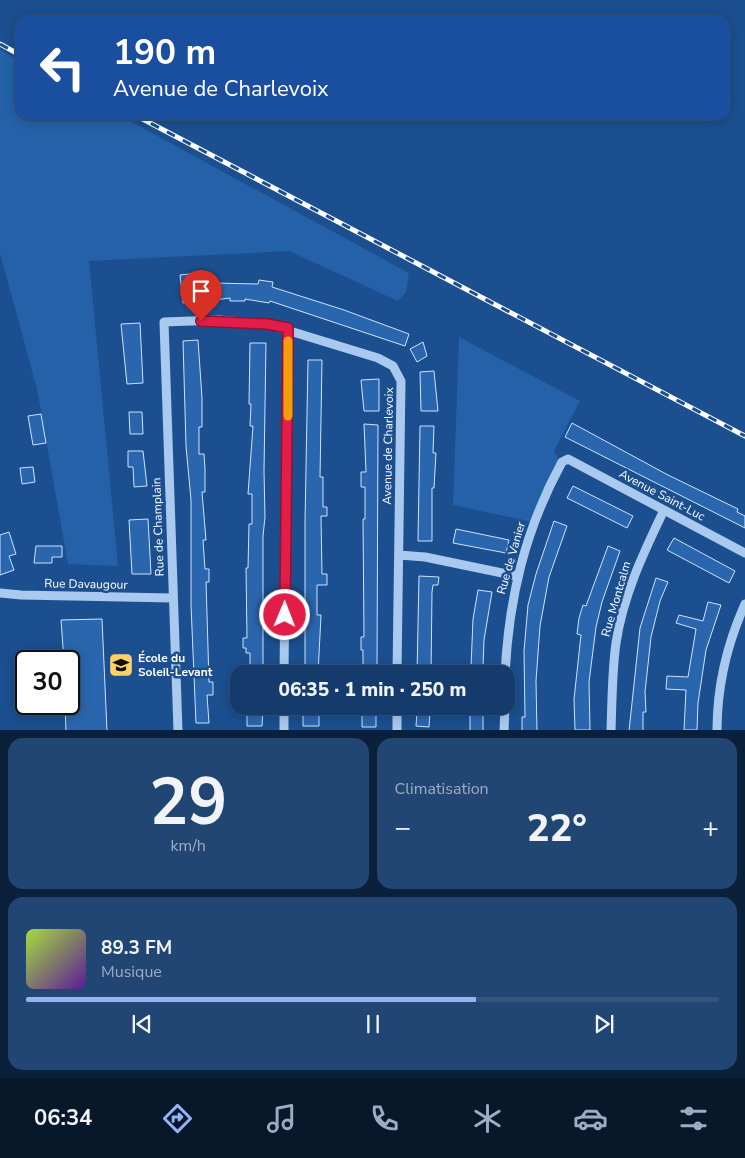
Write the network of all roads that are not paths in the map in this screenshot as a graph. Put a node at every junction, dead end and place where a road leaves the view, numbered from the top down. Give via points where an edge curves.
1 (164, 322) joint
2 (288, 328) junction
3 (568, 459) joint
4 (664, 510) junction
5 (745, 553) edge
6 (399, 555) junction
7 (517, 576) junction
8 (0, 593) edge
9 (172, 598) junction
10 (745, 604) edge
11 (284, 665) edge
12 (398, 665) edge
13 (506, 665) edge
14 (284, 715) edge
15 (397, 715) edge
16 (505, 715) edge
17 (178, 730) edge
18 (284, 730) edge
19 (397, 730) edge
20 (504, 730) edge
21 (611, 730) edge
22 (717, 730) edge

1 - 2 street, Avenue de Charlevoix via 219,320
1 - 9 street, Rue de Champlain
2 - 6 street, Avenue de Charlevoix via 378,358 393,366 401,381
2 - 11 street
3 - 4 street, Avenue Saint-Luc
3 - 7 street, Rue de Vanier via 562,462 553,478
4 - 5 street, Avenue Saint-Luc
4 - 21 street, Rue Montcalm via 641,558 616,642
6 - 7 street via 425,557
6 - 12 street, Avenue de Charlevoix
7 - 13 street, Rue de Vanier via 510,609
8 - 9 street, Rue Davaugour
9 - 17 street, Rue de Champlain
10 - 22 street via 727,652 717,701
14 - 18 street
15 - 19 street
16 - 20 street

